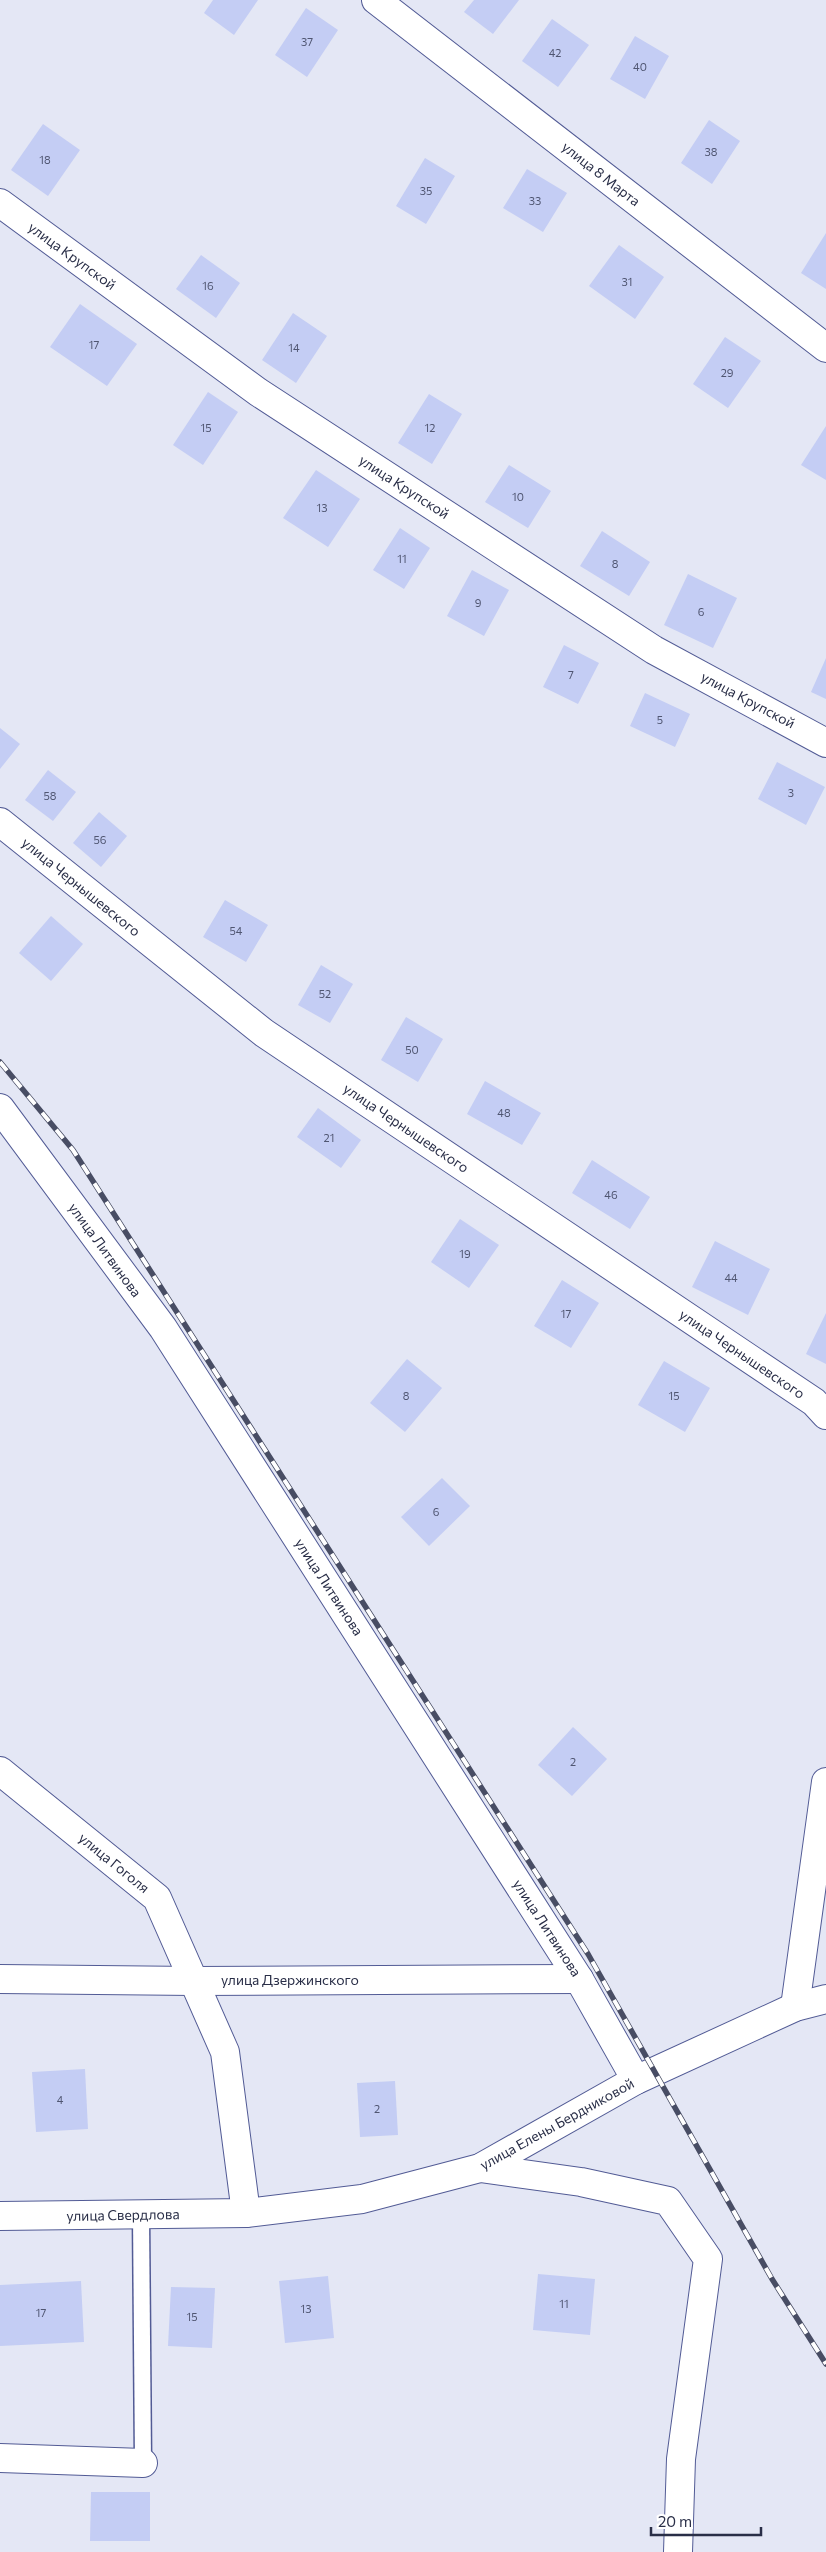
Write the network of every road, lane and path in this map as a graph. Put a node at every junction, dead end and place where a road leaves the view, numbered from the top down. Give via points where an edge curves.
1 (376, 0) edge
2 (0, 204) edge
3 (826, 348) edge
4 (826, 742) edge
5 (0, 822) edge
6 (0, 1108) edge
7 (826, 1415) edge
8 (0, 1771) edge
9 (826, 1782) edge
10 (0, 1979) edge
11 (579, 1979) junction
12 (194, 1981) junction
13 (826, 2000) edge
14 (795, 2007) junction
15 (636, 2080) junction
16 (480, 2168) junction
17 (246, 2213) junction
18 (141, 2215) junction
19 (0, 2216) edge
20 (0, 2458) edge
21 (143, 2463) joint
22 (678, 2552) edge

1 - 3 street, улица 8 Марта
2 - 4 street, улица Крупской via 258,392 654,650
5 - 7 street, улица Чернышевского via 264,1033 814,1402
6 - 11 street, улица Литвинова via 163,1328
8 - 12 street, улица Гоголя via 157,1898
9 - 14 street
10 - 12 street, улица Дзержинского
11 - 12 street, улица Дзержинского
11 - 15 street, улица Литвинова
12 - 17 street, улица Гоголя via 225,2052
13 - 14 street, улица Елены Бердниковой
14 - 15 street, улица Елены Бердниковой
15 - 16 street, улица Елены Бердниковой
16 - 17 street, улица Елены Бердниковой via 362,2199
16 - 22 street via 582,2182 668,2201 708,2259 681,2460
17 - 18 street, улица Свердлова
18 - 19 street, улица Свердлова
18 - 21 lane
20 - 21 street

